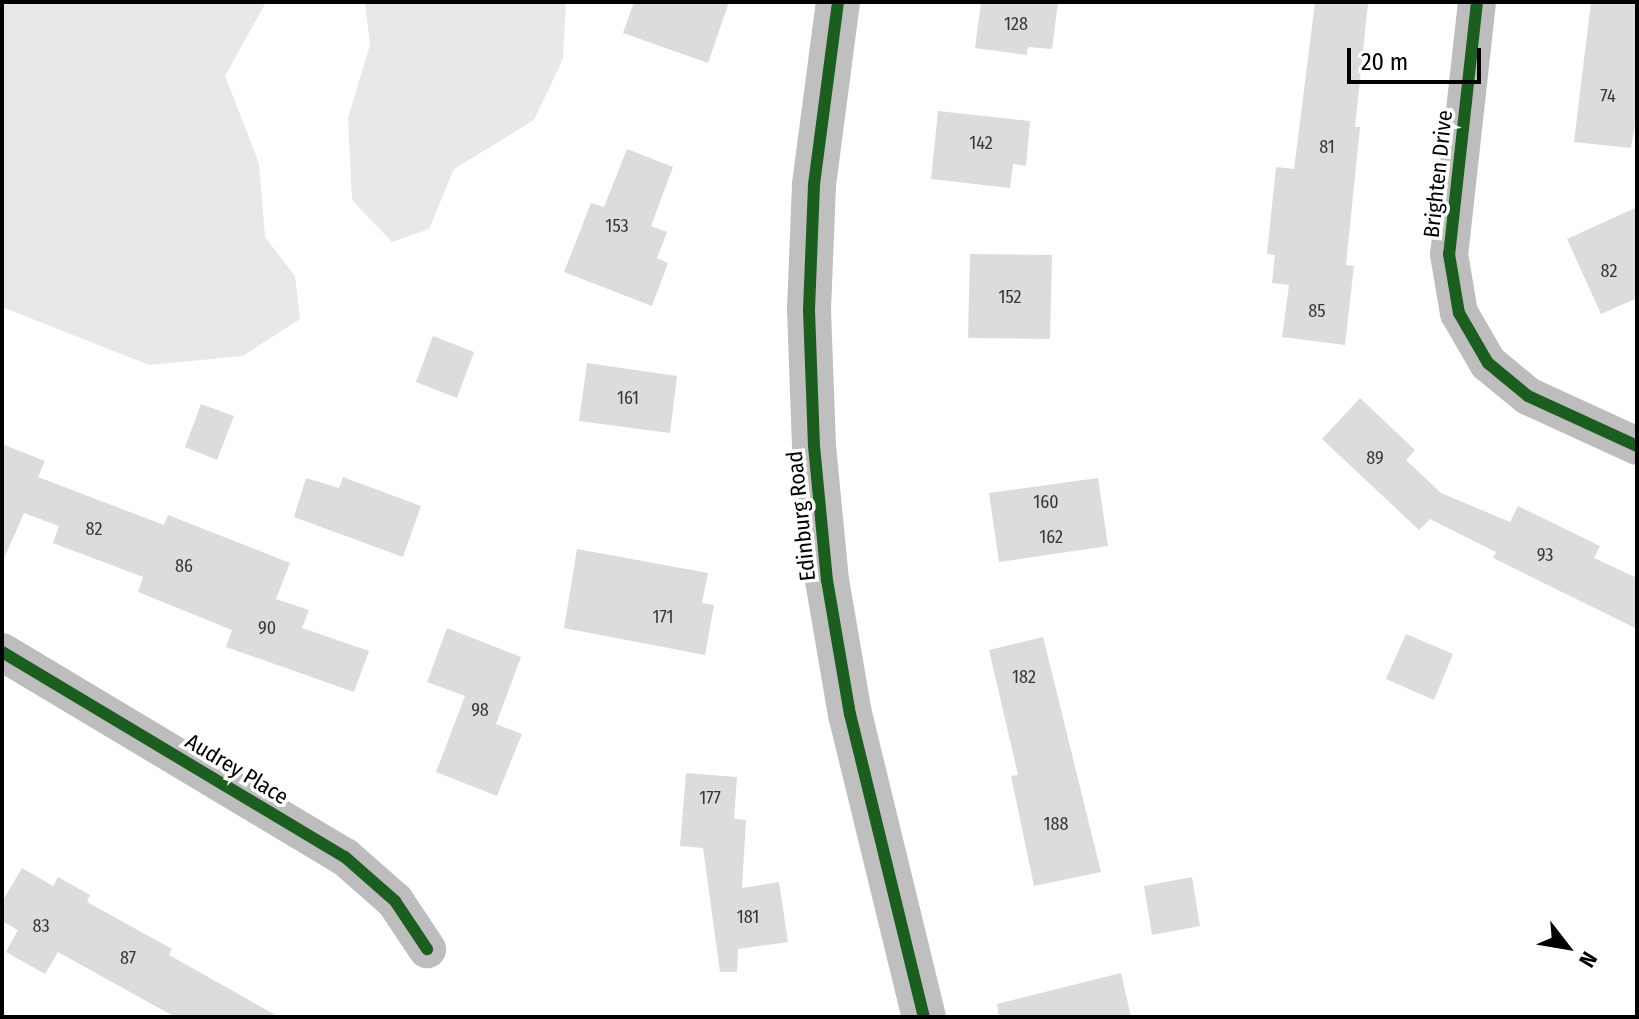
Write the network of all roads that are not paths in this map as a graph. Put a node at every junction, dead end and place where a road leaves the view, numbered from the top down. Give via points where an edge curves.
1 (838, 2) edge
2 (1477, 2) edge
3 (1637, 446) edge
4 (2, 652) edge
5 (427, 949) dead end
6 (924, 1017) edge

1 - 6 main road, Edinburg Road via 814,185 809,310 814,446 827,580 850,714
2 - 3 street, Brighten Drive via 1449,254 1459,313 1488,363 1528,396
4 - 5 street, Audrey Place via 345,857 395,901

